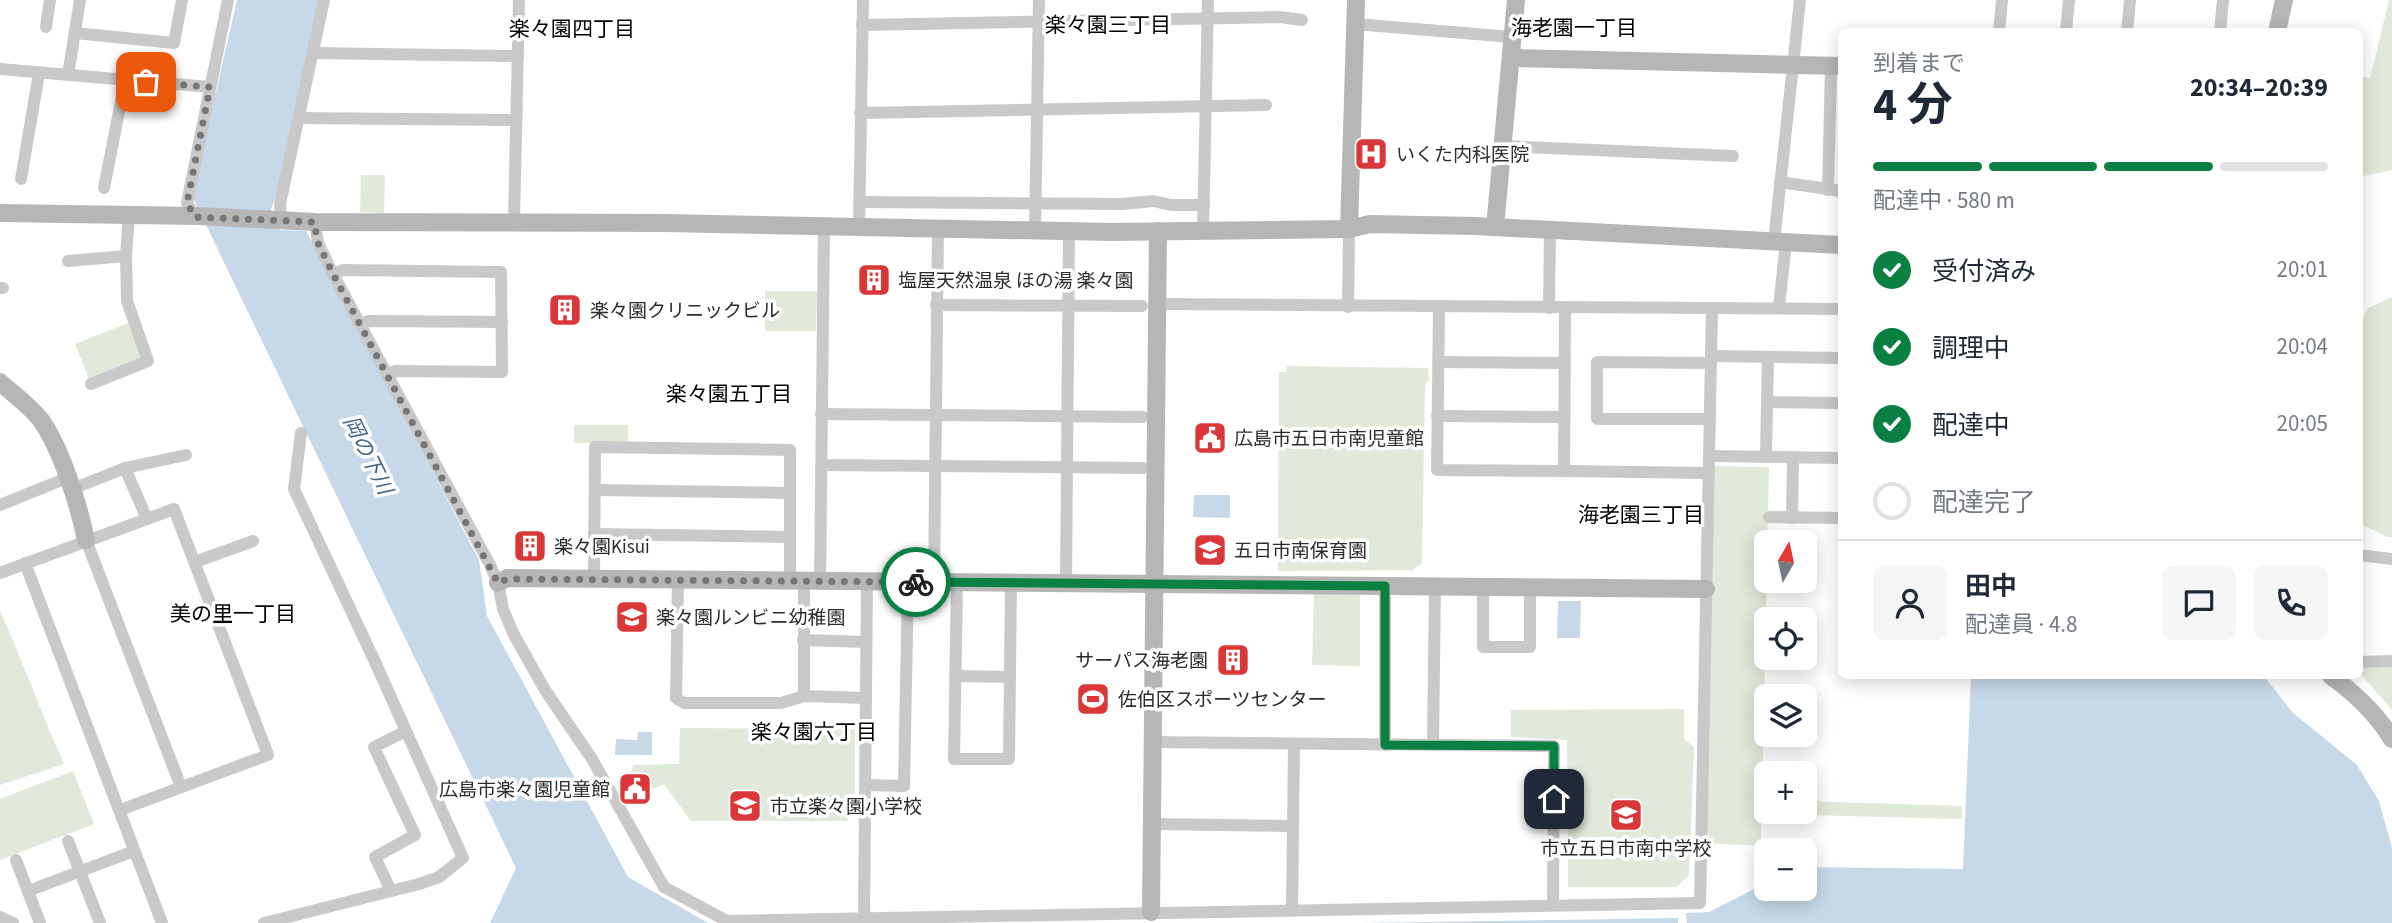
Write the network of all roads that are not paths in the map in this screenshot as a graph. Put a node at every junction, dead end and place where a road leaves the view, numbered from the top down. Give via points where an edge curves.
1 (50, 0) edge
2 (80, 0) edge
3 (182, 0) edge
4 (228, 0) edge
5 (324, 0) edge
6 (519, 0) edge
7 (863, 0) edge
8 (1039, 0) edge
9 (1208, 0) edge
10 (1356, 0) edge
11 (1516, 0) edge
12 (1800, 0) edge
13 (2001, 0) edge
14 (2069, 0) edge
15 (2130, 0) edge
16 (2223, 0) edge
17 (2284, 0) edge
18 (1208, 19) junction
19 (1302, 20) dead end
20 (1039, 22) junction
21 (1356, 24) junction
22 (862, 25) junction
23 (46, 27) dead end
24 (1999, 28) edge
25 (2066, 28) edge
26 (2127, 28) edge
27 (2220, 28) edge
28 (2278, 28) edge
29 (75, 33) junction
30 (1513, 37) junction
31 (313, 53) junction
32 (517, 56) junction
33 (1511, 58) junction
34 (1793, 65) junction
35 (1836, 66) edge
36 (0, 69) edge
37 (39, 73) junction
38 (68, 75) junction
39 (125, 81) junction
40 (210, 87) junction
41 (1266, 105) dead end
42 (1205, 107) junction
43 (1036, 110) junction
44 (860, 113) junction
45 (299, 118) junction
46 (516, 120) junction
47 (1502, 146) junction
48 (1733, 156) dead end
49 (21, 179) dead end
50 (1780, 182) junction
51 (1834, 185) edge
52 (104, 188) dead end
53 (860, 202) junction
54 (1036, 203) junction
55 (1204, 205) junction
56 (0, 213) edge
57 (129, 214) junction
58 (197, 216) junction
59 (278, 220) junction
60 (314, 222) junction
61 (514, 222) junction
62 (824, 227) junction
63 (1495, 227) junction
64 (859, 228) junction
65 (938, 229) junction
66 (1349, 229) junction
67 (1550, 229) junction
68 (1035, 230) junction
69 (1069, 231) junction
70 (1203, 231) junction
71 (1158, 232) junction
72 (1780, 242) junction
73 (1838, 245) edge
74 (126, 256) junction
75 (68, 261) dead end
76 (333, 274) junction
77 (936, 304) junction
78 (1068, 305) junction
79 (1149, 305) junction
80 (1348, 307) junction
81 (1779, 307) junction
82 (1438, 308) junction
83 (1549, 308) junction
84 (1565, 309) junction
85 (1712, 309) junction
86 (1838, 309) edge
87 (502, 322) junction
88 (361, 324) junction
89 (1768, 357) junction
90 (1838, 358) edge
91 (1711, 359) junction
92 (1438, 362) junction
93 (1564, 363) junction
94 (388, 375) junction
95 (0, 382) edge
96 (91, 384) dead end
97 (1767, 402) junction
98 (1838, 403) edge
99 (821, 414) junction
100 (936, 415) junction
101 (1068, 416) junction
102 (1437, 416) junction
103 (1143, 417) dead end
104 (1564, 417) junction
105 (1710, 419) junction
106 (301, 433) dead end
107 (186, 456) dead end
108 (1709, 456) junction
109 (1766, 457) junction
110 (1793, 458) junction
111 (1838, 458) edge
112 (821, 465) junction
113 (935, 466) junction
114 (1067, 467) junction
115 (125, 468) junction
116 (1143, 468) dead end
117 (1564, 471) junction
118 (1708, 473) junction
119 (70, 484) junction
120 (595, 490) junction
121 (790, 493) junction
122 (0, 505) edge
123 (1769, 517) dead end
124 (1792, 518) junction
125 (147, 519) junction
126 (1838, 519) edge
127 (594, 534) junction
128 (790, 537) junction
129 (86, 540) junction
130 (253, 541) dead end
131 (2363, 555) edge
132 (2392, 559) edge
133 (25, 562) junction
134 (195, 562) junction
135 (0, 573) edge
136 (594, 579) junction
137 (678, 580) junction
138 (805, 581) junction
139 (867, 581) junction
140 (908, 582) junction
141 (934, 582) junction
142 (957, 582) junction
143 (498, 583) junction
144 (1011, 583) junction
145 (1066, 583) junction
146 (1154, 584) junction
147 (1385, 586) junction
148 (1435, 586) junction
149 (1483, 586) junction
150 (1530, 587) junction
151 (1706, 589) junction
152 (803, 640) junction
153 (866, 642) junction
154 (2392, 661) edge
155 (2363, 662) edge
156 (956, 676) junction
157 (1010, 677) junction
158 (2336, 679) edge
159 (804, 696) junction
160 (866, 698) junction
161 (406, 731) junction
162 (2392, 739) edge
163 (1153, 742) junction
164 (1294, 744) junction
165 (1433, 744) junction
166 (1385, 745) junction
167 (865, 785) junction
168 (181, 787) junction
169 (120, 810) junction
170 (1152, 824) junction
171 (1293, 826) junction
172 (68, 841) dead end
173 (134, 852) junction
174 (16, 860) dead end
175 (80, 871) junction
176 (28, 891) junction
177 (391, 891) junction
178 (1553, 905) junction
179 (1292, 910) junction
180 (1151, 912) junction
181 (0, 917) edge
182 (864, 919) junction
183 (13, 923) edge
184 (40, 923) edge
185 (100, 923) edge
186 (162, 923) edge
187 (264, 923) edge

1 - 23 street
2 - 29 street
3 - 29 street via 174,43
4 - 40 street
5 - 31 street
6 - 32 street
7 - 22 street
8 - 20 street
9 - 18 street
10 - 21 street
11 - 30 street
12 - 34 street
13 - 24 street
14 - 25 street
15 - 26 street
16 - 27 street
17 - 28 street
18 - 19 street
18 - 20 street
18 - 42 street
20 - 22 street
20 - 43 street
21 - 30 street
21 - 66 street
22 - 44 street
29 - 38 street
30 - 33 street
31 - 32 street
31 - 45 street
32 - 46 street
33 - 34 street
33 - 47 street
34 - 35 street
34 - 50 street
35 - 51 street
36 - 37 street
37 - 38 street
37 - 49 street
38 - 39 street
39 - 40 street
39 - 52 street
40 - 58 street via 187,203
41 - 42 street
42 - 43 street
42 - 55 street
43 - 44 street
43 - 54 street
44 - 53 street
45 - 46 street
45 - 59 street
46 - 61 street
47 - 48 street
47 - 63 street
50 - 51 street
50 - 72 street
53 - 54 street
53 - 64 street
54 - 55 street
54 - 68 street
55 - 70 street
56 - 57 street
57 - 58 street
57 - 74 street
58 - 59 street
59 - 60 street
60 - 61 street
60 - 76 street
61 - 62 street
62 - 64 street
62 - 99 street
63 - 66 street via 1370,224
63 - 67 street
64 - 65 street
65 - 68 street
65 - 77 street
66 - 70 street
66 - 80 street
67 - 72 street
67 - 83 street
68 - 69 street
69 - 71 street
69 - 78 street
70 - 71 street
71 - 79 street
72 - 73 street
72 - 81 street
74 - 75 street
74 - 96 street via 127,302 148,361
76 - 87 street via 343,270 502,271
76 - 88 street
77 - 78 street
77 - 100 street
78 - 79 street
78 - 101 street
79 - 80 street
79 - 146 street
80 - 82 street
81 - 85 street
81 - 86 street
82 - 83 street
82 - 92 street
83 - 84 street
84 - 85 street
84 - 93 street
85 - 91 street
87 - 88 street
87 - 94 street via 502,372 395,371
88 - 94 street
89 - 90 street
89 - 91 street
89 - 97 street
91 - 105 street
91 - 105 street via 1597,362 1597,419
92 - 93 street
92 - 102 street
93 - 104 street
94 - 143 street
95 - 119 street via 40,420
97 - 98 street
97 - 109 street
99 - 100 street
99 - 112 street
100 - 101 street
100 - 113 street
101 - 103 street
101 - 114 street
102 - 104 street
102 - 117 street via 1437,470
104 - 117 street
105 - 108 street
106 - 161 street via 293,489
107 - 115 street
108 - 109 street
108 - 118 street
109 - 110 street
110 - 111 street
110 - 124 street
112 - 113 street
112 - 138 street
113 - 114 street
113 - 141 street
114 - 116 street
114 - 145 street
115 - 119 street
115 - 125 street
117 - 118 street
118 - 151 street
119 - 122 street
119 - 129 street
120 - 121 street
120 - 121 street via 595,447 790,450
120 - 127 street
121 - 128 street
123 - 124 street
124 - 126 street
125 - 129 street
125 - 134 street via 174,509
127 - 128 street
127 - 136 street
128 - 138 street
129 - 133 street
129 - 168 street
130 - 134 street
131 - 132 street
133 - 135 street
133 - 169 street
134 - 168 street via 268,755
136 - 137 street
136 - 143 street via 507,579
137 - 138 street
137 - 159 street via 676,698 684,704 781,703
138 - 139 street
138 - 152 street
139 - 140 street
139 - 153 street
140 - 141 street
140 - 167 street via 904,786
141 - 142 street
142 - 144 street
142 - 156 street
143 - 182 street via 503,609 519,644 545,691 593,759 664,887 727,922
144 - 145 street
144 - 157 street
145 - 146 street
146 - 147 street
146 - 163 street
147 - 148 street
147 - 166 street
148 - 149 street
148 - 165 street
149 - 150 street
149 - 150 street via 1483,647 1530,648
150 - 151 street
151 - 178 street via 1700,903
152 - 153 street
152 - 159 street
153 - 160 street
154 - 155 street
156 - 157 street
156 - 157 street via 954,759 1009,759
158 - 162 street via 2377,716
159 - 160 street
160 - 167 street
161 - 177 street via 374,747 415,835 374,857
161 - 177 street via 463,858 439,877
163 - 164 street
163 - 170 street
164 - 166 street
164 - 171 street
165 - 166 street
165 - 178 street via 1554,746
167 - 182 street
168 - 169 street
169 - 173 street
170 - 171 street
170 - 180 street
171 - 179 street
172 - 175 street
173 - 175 street
173 - 186 street
174 - 176 street
175 - 176 street
175 - 185 street
176 - 184 street
177 - 187 street
178 - 179 street
179 - 180 street
180 - 182 street
181 - 183 street

